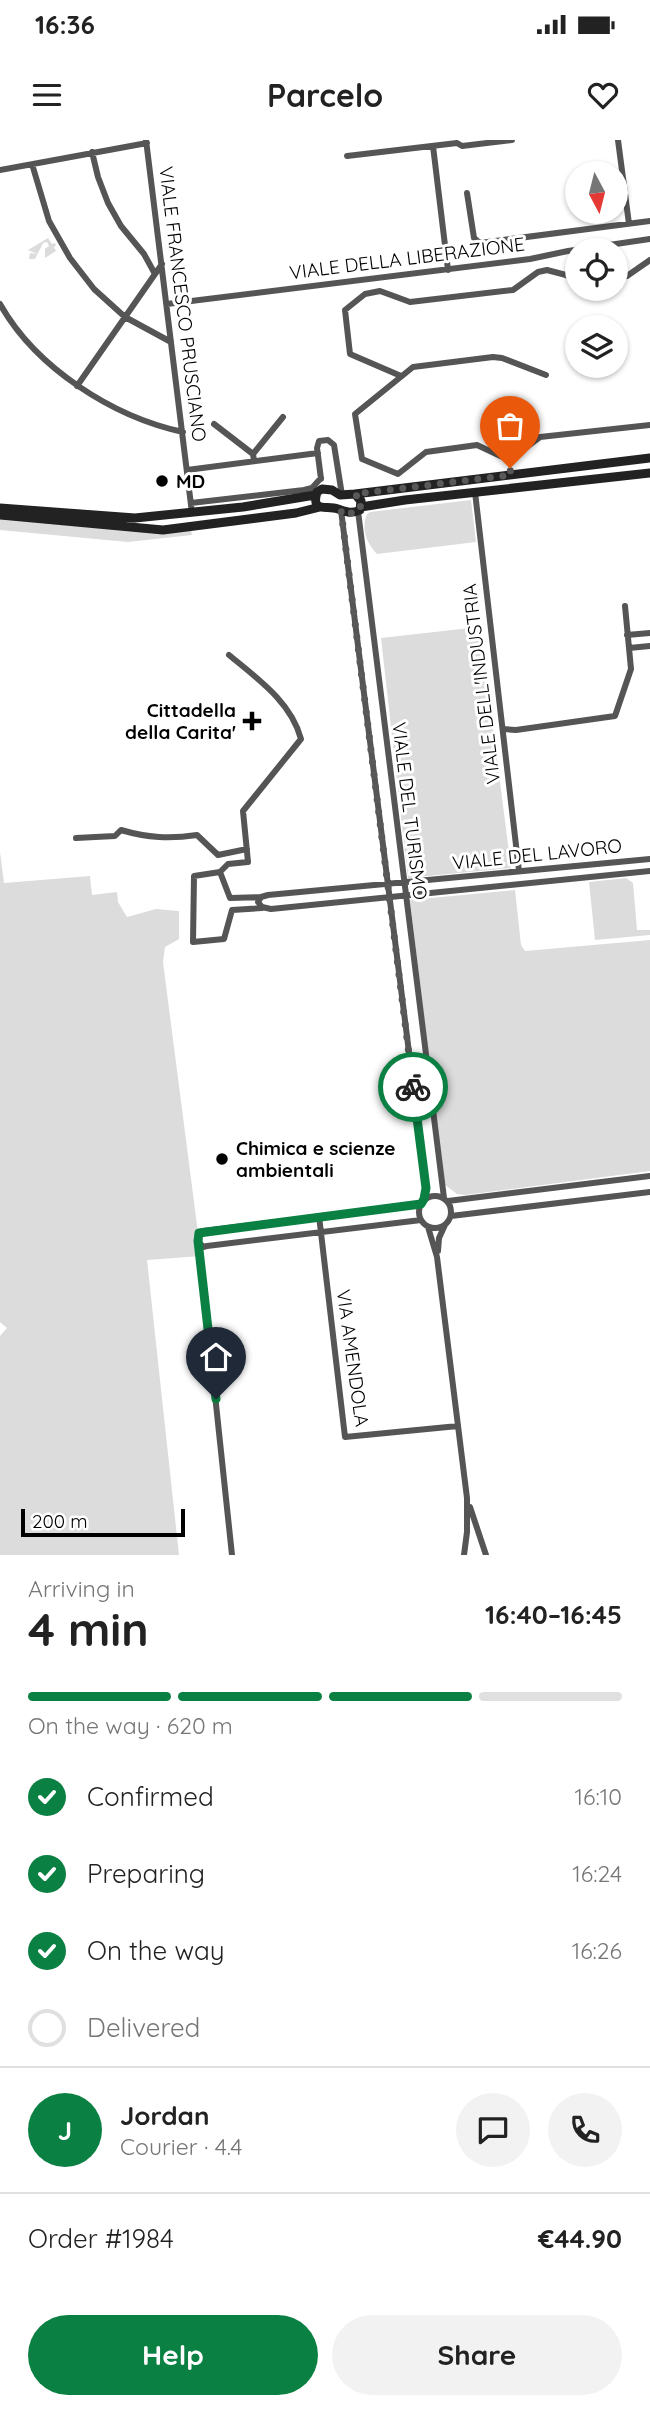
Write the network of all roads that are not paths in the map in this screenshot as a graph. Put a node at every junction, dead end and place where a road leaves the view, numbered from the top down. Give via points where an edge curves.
1 (512, 140) edge
2 (618, 140) edge
3 (147, 141) edge
4 (433, 146) junction
5 (92, 152) junction
6 (347, 156) dead end
7 (32, 164) junction
8 (0, 170) edge
9 (467, 192) dead end
10 (650, 221) edge
11 (629, 224) junction
12 (650, 239) edge
13 (650, 260) edge
14 (162, 264) junction
15 (448, 270) junction
16 (155, 274) junction
17 (565, 275) edge
18 (628, 275) edge
19 (374, 279) junction
20 (375, 292) junction
21 (0, 304) edge
22 (167, 304) junction
23 (125, 317) junction
24 (172, 342) junction
25 (401, 376) junction
26 (546, 376) dead end
27 (77, 386) junction
28 (283, 417) dead end
29 (214, 424) dead end
30 (650, 425) edge
31 (183, 432) junction
32 (318, 453) junction
33 (253, 458) junction
34 (650, 458) edge
35 (509, 460) junction
36 (187, 470) junction
37 (650, 472) edge
38 (398, 474) junction
39 (511, 475) junction
40 (321, 478) junction
41 (401, 488) junction
42 (319, 492) junction
43 (475, 492) junction
44 (355, 494) junction
45 (342, 495) junction
46 (320, 507) junction
47 (0, 508) edge
48 (192, 508) junction
49 (359, 509) junction
50 (341, 510) junction
51 (0, 515) edge
52 (367, 595) junction
53 (353, 597) junction
54 (625, 606) dead end
55 (650, 633) edge
56 (627, 635) junction
57 (650, 646) edge
58 (629, 648) junction
59 (229, 655) dead end
60 (503, 729) junction
61 (386, 742) junction
62 (371, 743) junction
63 (76, 838) dead end
64 (247, 849) junction
65 (650, 859) edge
66 (519, 871) junction
67 (650, 871) edge
68 (220, 872) junction
69 (404, 884) junction
70 (389, 885) junction
71 (404, 895) junction
72 (261, 897) junction
73 (390, 897) junction
74 (264, 908) junction
75 (650, 1176) edge
76 (650, 1192) edge
77 (446, 1199) junction
78 (422, 1202) junction
79 (319, 1216) junction
80 (451, 1216) junction
81 (421, 1220) junction
82 (446, 1224) junction
83 (428, 1227) junction
84 (321, 1233) junction
85 (199, 1244) junction
86 (437, 1256) junction
87 (458, 1426) junction
88 (467, 1498) junction
89 (232, 1555) edge
90 (464, 1555) edge
91 (486, 1555) edge

1 - 4 street
2 - 11 street
3 - 5 street
3 - 14 street, VIALE FRANCESCO PRUSCIANO
4 - 6 street
4 - 15 street
5 - 7 street
5 - 16 street via 108,203
7 - 8 street
7 - 23 street via 49,221 70,258 94,289
9 - 11 street via 474,238 480,243
10 - 11 street
12 - 15 street, VIALE DELLA LIBERAZIONE
13 - 18 street
14 - 16 street
14 - 22 street, VIALE FRANCESCO PRUSCIANO
15 - 19 street, VIALE DELLA LIBERAZIONE
16 - 23 street
17 - 20 street via 547,270 513,290 410,302
19 - 20 street
19 - 22 street, VIALE DELLA LIBERAZIONE
20 - 25 street via 345,310 350,354
21 - 27 street via 30,344
22 - 24 street, VIALE FRANCESCO PRUSCIANO
23 - 24 street
23 - 27 street
24 - 31 street, VIALE FRANCESCO PRUSCIANO
25 - 26 street via 413,367 493,357
25 - 38 street via 355,414 362,459
27 - 31 street via 156,427
28 - 33 street
29 - 33 street
30 - 35 street via 540,437
31 - 36 street, VIALE FRANCESCO PRUSCIANO
32 - 33 street
32 - 40 street
32 - 45 street via 319,441 334,445
33 - 36 street
34 - 39 street
35 - 38 street via 477,445 426,452
35 - 39 street
36 - 48 street, VIALE FRANCESCO PRUSCIANO
37 - 43 street
38 - 41 street
39 - 41 street
40 - 42 street
40 - 48 street via 304,490
41 - 44 street
42 - 45 street
42 - 46 street via 315,501
42 - 48 street via 288,501
43 - 49 street
43 - 60 street, VIALE DELL'INDUSTRIA
44 - 45 street
44 - 49 street via 361,501
46 - 50 street
46 - 51 street via 163,530
47 - 48 street via 123,518
49 - 50 street via 351,513
49 - 52 street, VIALE DEL TURISMO
50 - 53 street, VIALE DEL TURISMO
52 - 53 street
52 - 61 street, VIALE DEL TURISMO
53 - 62 street, VIALE DEL TURISMO
54 - 56 street
55 - 56 street
56 - 58 street
57 - 58 street
58 - 60 street via 631,669 615,716
59 - 64 street via 275,693 298,725 301,739 243,811
60 - 66 street, VIALE DELL'INDUSTRIA
61 - 62 street
61 - 69 street, VIALE DEL TURISMO
62 - 70 street, VIALE DEL TURISMO
63 - 64 street via 115,836 121,831 171,839 197,835 218,855
64 - 68 street via 248,862 228,864
65 - 66 street, VIALE DEL LAVORO
66 - 69 street, VIALE DEL LAVORO
67 - 71 street, VIALE DEL LAVORO
68 - 72 street, VIALE DEL LAVORO via 230,898
68 - 74 street, VIALE DEL LAVORO via 194,876 193,942 224,939 232,910
69 - 70 street, VIALE DEL LAVORO
69 - 71 street, VIALE DEL TURISMO
70 - 72 street, VIALE DEL LAVORO
70 - 73 street, VIALE DEL TURISMO
71 - 73 street, VIALE DEL LAVORO
71 - 77 street, VIALE DEL TURISMO
72 - 74 street via 258,902
73 - 74 street, VIALE DEL LAVORO
73 - 78 street, VIALE DEL TURISMO via 426,1188
75 - 77 street
76 - 80 street
77 - 78 street via 434,1195
77 - 80 street
78 - 79 street
78 - 81 street
79 - 84 street, VIA AMENDOLA
79 - 85 street via 203,1231
80 - 82 street
81 - 83 street
81 - 84 street
82 - 83 street
82 - 86 street
83 - 86 street
84 - 85 street
84 - 87 street, VIA AMENDOLA via 345,1437
85 - 89 street
86 - 87 street
87 - 88 street
88 - 90 street
88 - 91 street

